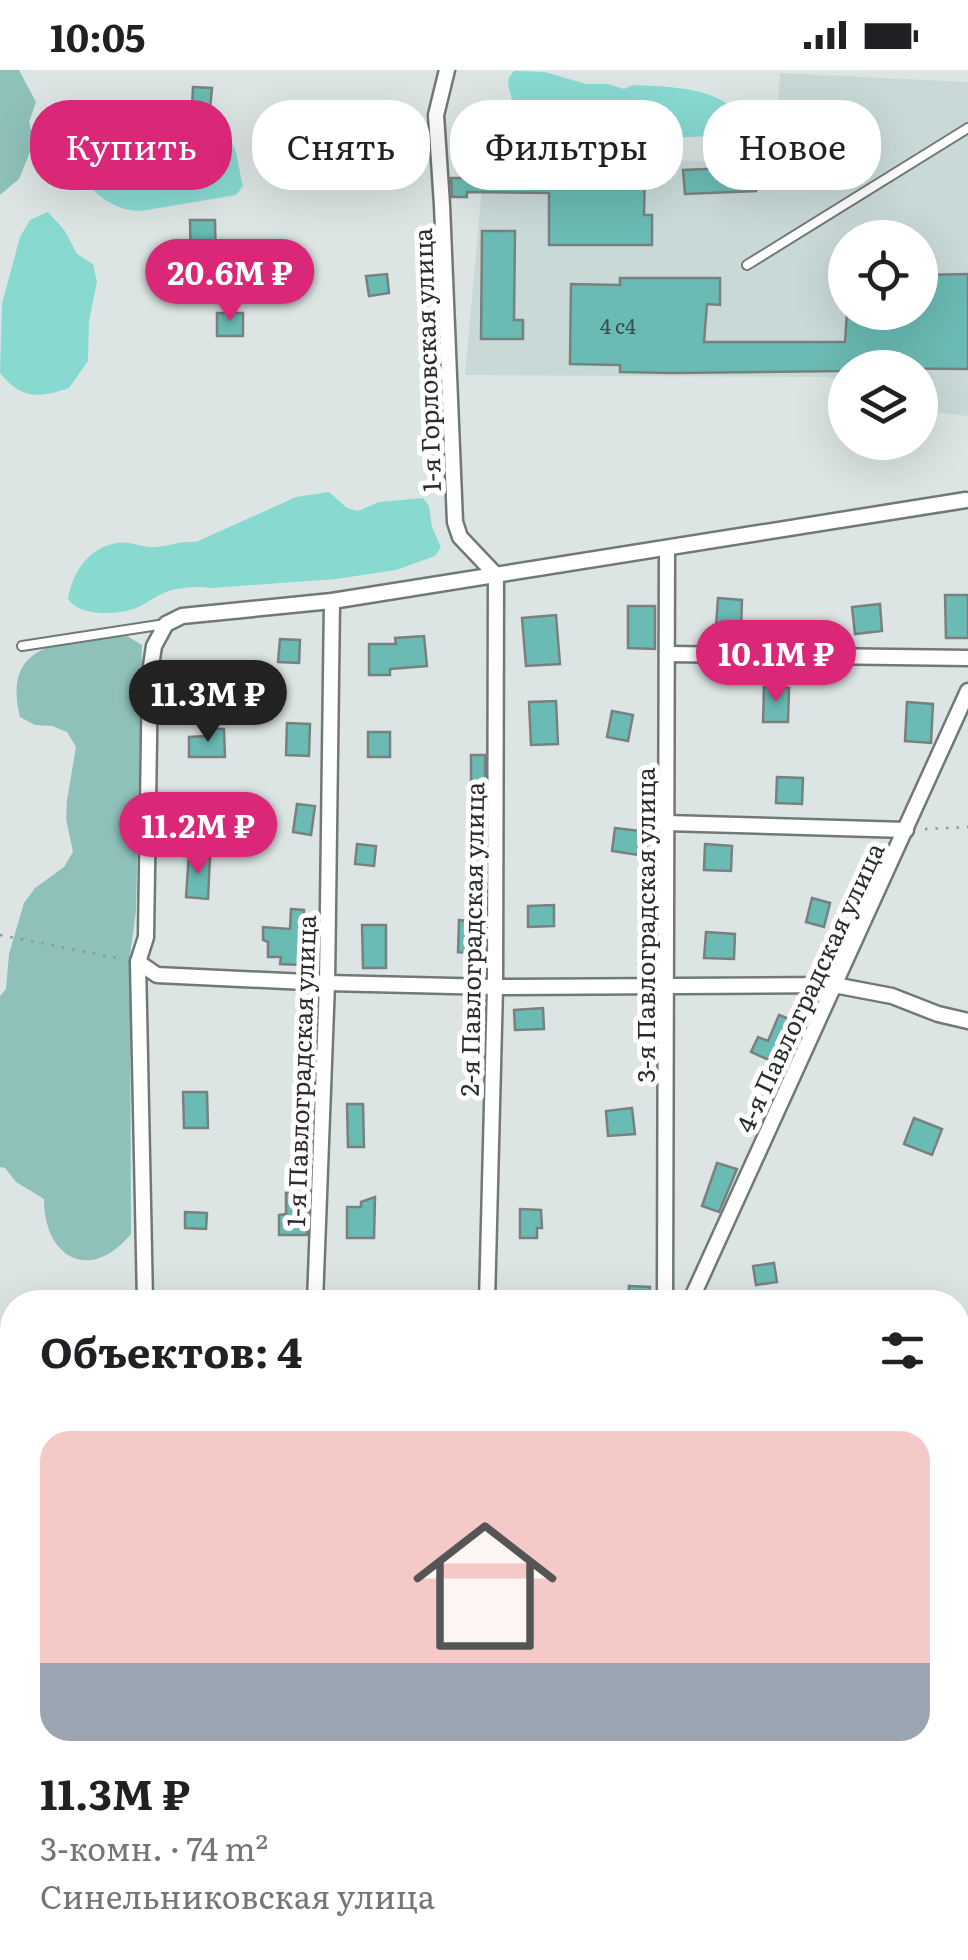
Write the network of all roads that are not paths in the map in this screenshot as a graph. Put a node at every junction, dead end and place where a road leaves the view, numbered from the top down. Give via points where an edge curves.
1 (447, 70) edge
2 (968, 128) edge
3 (747, 265) dead end
4 (966, 500) edge
5 (666, 548) junction
6 (496, 575) junction
7 (332, 601) junction
8 (166, 624) junction
9 (22, 646) dead end
10 (667, 654) junction
11 (968, 658) edge
12 (968, 691) edge
13 (666, 823) junction
14 (906, 830) junction
15 (138, 962) junction
16 (327, 983) junction
17 (667, 984) junction
18 (834, 984) junction
19 (495, 987) junction
20 (968, 1021) edge
21 (145, 1290) edge
22 (314, 1290) edge
23 (487, 1290) edge
24 (665, 1290) edge
25 (695, 1290) edge

1 - 6 street, 1-я Горловская улица via 436,115 455,522
2 - 3 lane
4 - 5 street
5 - 6 street
5 - 10 street, 3-я Павлоградская улица
6 - 7 street
6 - 19 street, 2-я Павлоградская улица
7 - 8 street via 182,616
7 - 16 street, 1-я Павлоградская улица
8 - 9 lane
8 - 15 street via 150,672 146,937
10 - 11 street
10 - 13 street, 3-я Павлоградская улица
12 - 14 street, 4-я Павлоградская улица
13 - 14 street
13 - 17 street, 3-я Павлоградская улица
14 - 18 street, 4-я Павлоградская улица
15 - 16 street via 158,975
15 - 21 street
16 - 19 street
16 - 22 street, 1-я Павлоградская улица
17 - 18 street
17 - 19 street
17 - 24 street, 3-я Павлоградская улица
18 - 20 street
18 - 25 street, 4-я Павлоградская улица
19 - 23 street, 2-я Павлоградская улица

